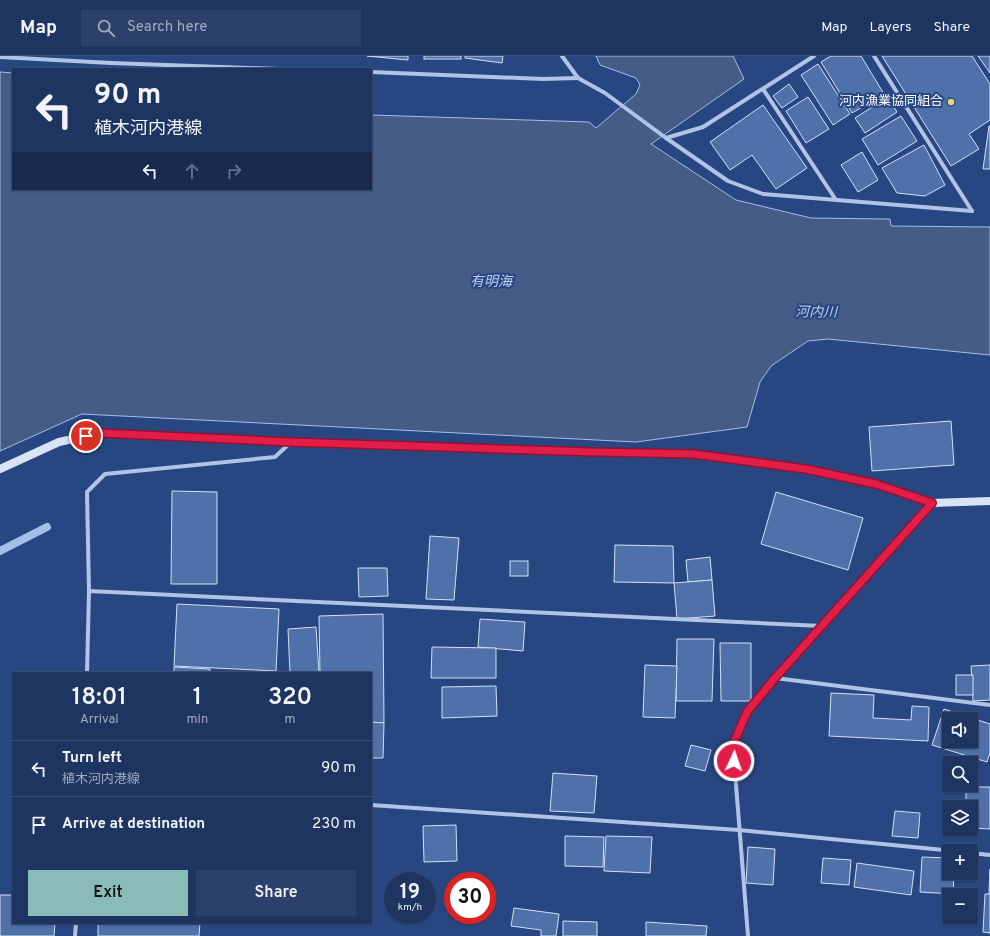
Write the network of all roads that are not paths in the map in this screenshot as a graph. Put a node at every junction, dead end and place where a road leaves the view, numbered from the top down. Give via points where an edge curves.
1 (562, 56) edge
2 (814, 56) edge
3 (874, 56) edge
4 (0, 57) edge
5 (82, 58) edge
6 (262, 68) edge
7 (372, 72) edge
8 (578, 78) junction
9 (763, 89) junction
10 (666, 138) junction
11 (836, 200) junction
12 (291, 442) junction
13 (0, 469) edge
14 (990, 501) edge
15 (932, 503) junction
16 (89, 591) junction
17 (822, 626) junction
18 (87, 672) edge
19 (775, 678) junction
20 (990, 705) edge
21 (372, 805) edge
22 (739, 830) junction
23 (942, 850) edge
24 (978, 853) edge
25 (990, 854) edge
26 (76, 924) edge
27 (75, 936) edge
28 (748, 936) edge

1 - 8 street
2 - 9 street
3 - 11 street via 972,211
4 - 5 street
5 - 6 street
7 - 8 street via 543,79
8 - 10 street via 606,93
9 - 10 street via 703,127
9 - 11 street
10 - 11 street via 728,182 763,194
12 - 13 main road via 100,433 59,442
12 - 15 main road via 694,454 806,469 876,484
12 - 16 street via 275,457 105,474 87,492
14 - 15 main road
15 - 17 street
16 - 17 street
16 - 18 street
17 - 19 street
19 - 20 street
19 - 22 street via 747,712 732,747
21 - 22 street
22 - 23 street
22 - 28 street
24 - 25 street
26 - 27 street

